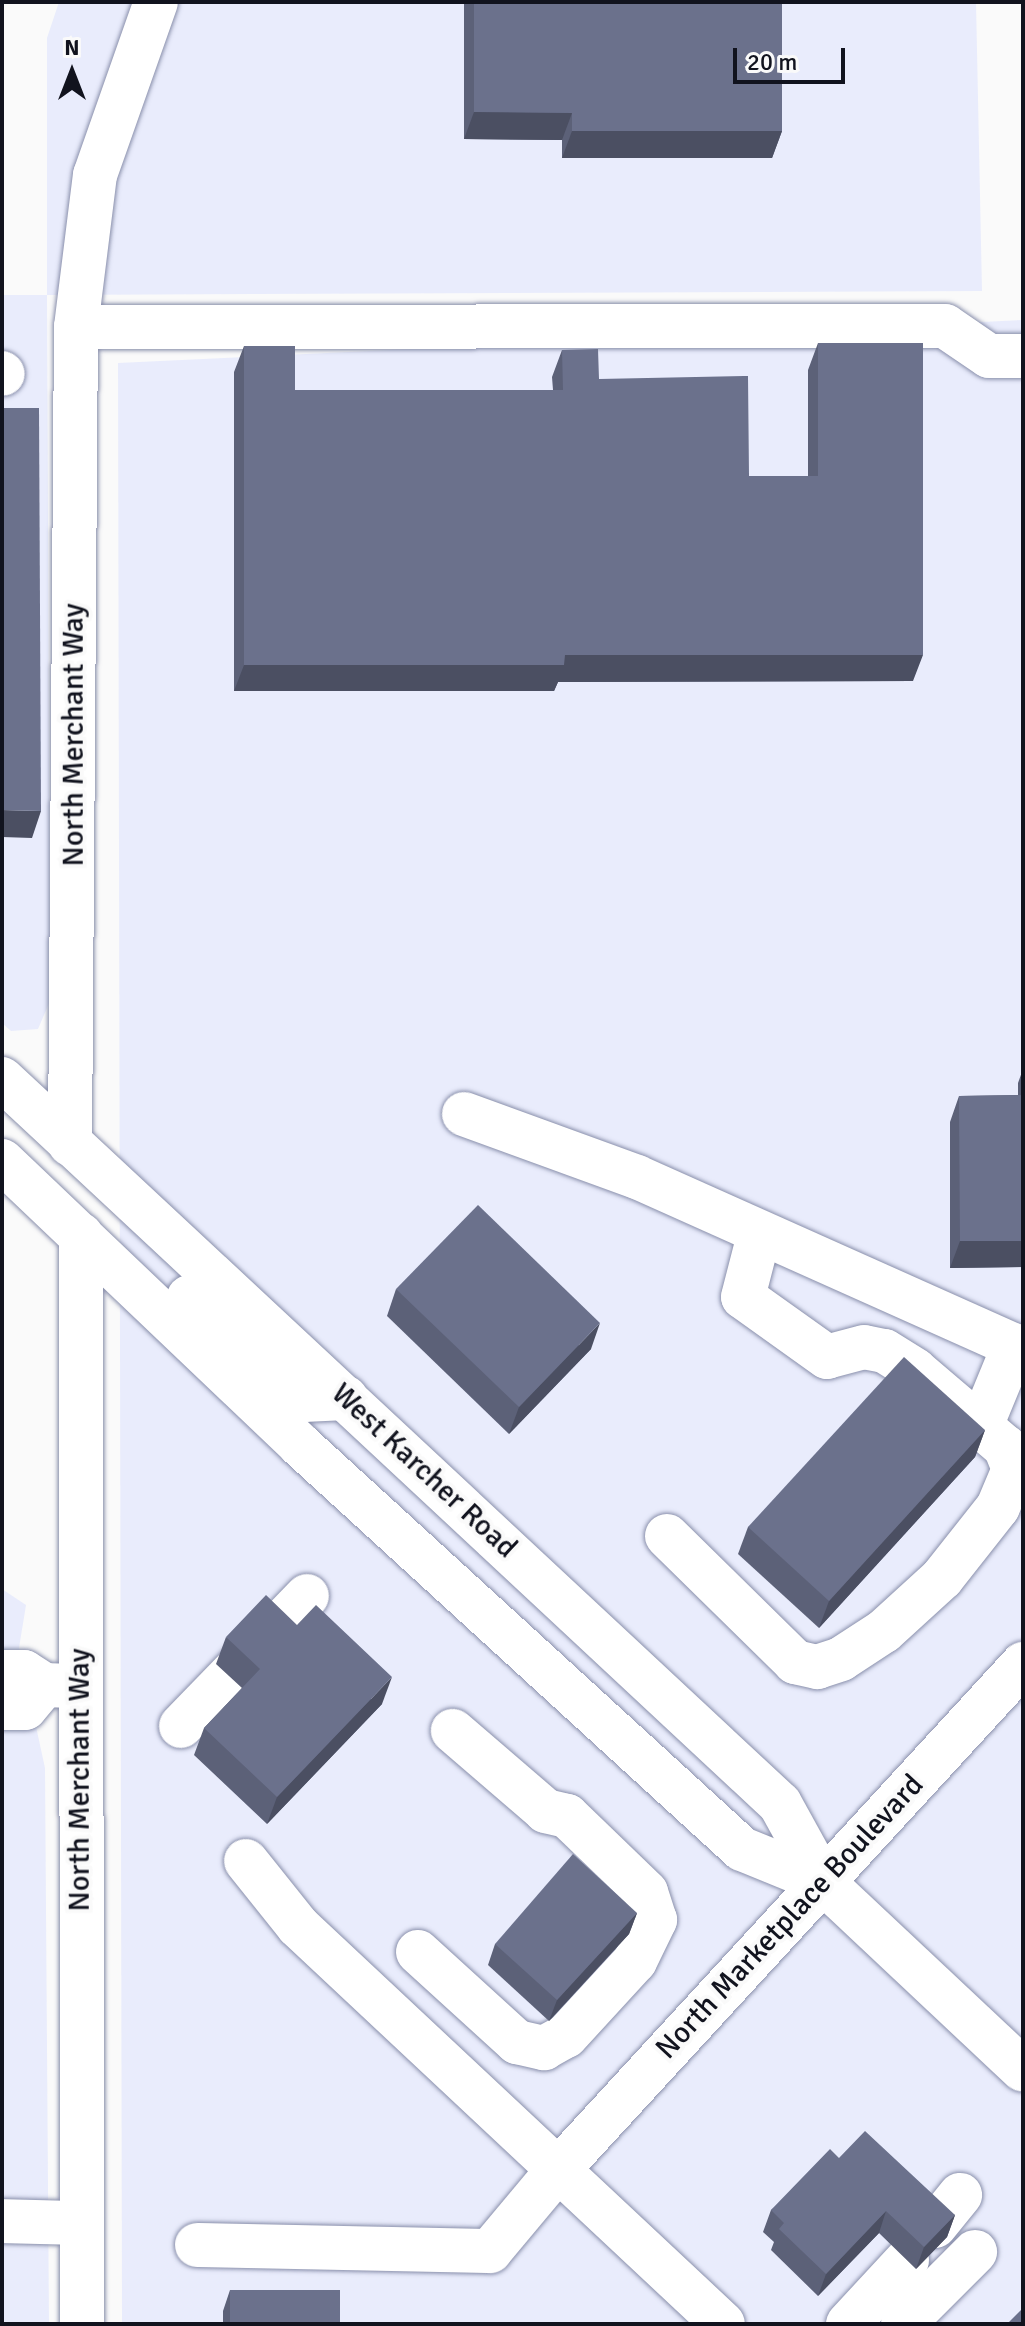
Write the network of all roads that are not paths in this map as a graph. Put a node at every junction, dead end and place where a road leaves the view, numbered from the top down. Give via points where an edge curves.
1 (156, 2) edge
2 (76, 327) junction
3 (1023, 356) edge
4 (2, 1079) edge
5 (464, 1114) dead end
6 (70, 1144) junction
7 (2, 1161) edge
8 (81, 1235) junction
9 (759, 1235) junction
10 (1018, 1348) edge
11 (346, 1398) junction
12 (981, 1426) junction
13 (667, 1536) dead end
14 (307, 1596) dead end
15 (1023, 1664) edge
16 (2, 1672) edge
17 (62, 1686) junction
18 (2, 1708) edge
19 (181, 1726) dead end
20 (453, 1731) dead end
21 (246, 1861) dead end
22 (823, 1882) junction
23 (418, 1952) dead end
24 (1023, 2070) edge
25 (557, 2171) junction
26 (2, 2221) edge
27 (80, 2223) junction
28 (197, 2245) dead end
29 (975, 2252) dead end
30 (907, 2260) edge
31 (82, 2324) edge
32 (723, 2324) edge
33 (848, 2324) edge
34 (903, 2324) edge

1 - 2 main road, North Merchant Way via 95,175
2 - 3 main road via 945,326 989,356
2 - 6 main road, North Merchant Way
4 - 6 main road, West Karcher Road
5 - 9 main road via 637,1177
6 - 11 main road, West Karcher Road
7 - 8 main road, West Karcher Road
8 - 11 main road via 136,1248 303,1400
8 - 17 main road, North Merchant Way
8 - 22 main road, West Karcher Road via 300,1445 742,1849
9 - 10 main road
9 - 12 main road via 743,1297 827,1357 864,1347 884,1351
10 - 12 main road
11 - 22 main road, West Karcher Road via 780,1804
12 - 13 main road via 1005,1447 1014,1469 998,1507 942,1578 884,1631 841,1659 817,1667 795,1662
14 - 19 main road
15 - 22 main road, North Marketplace Boulevard
16 - 17 main road via 24,1672
17 - 18 main road via 25,1708
17 - 27 main road, North Merchant Way
20 - 23 main road via 546,1811 567,1816 654,1905 655,1920 635,1961 566,2036 544,2048 530,2048
21 - 25 main road via 298,1926
22 - 24 main road, West Karcher Road
22 - 25 main road, North Marketplace Boulevard
25 - 28 main road, North Marketplace Boulevard via 490,2251
25 - 32 main road
26 - 27 main road
27 - 31 main road, North Merchant Way
29 - 34 main road
30 - 33 main road

